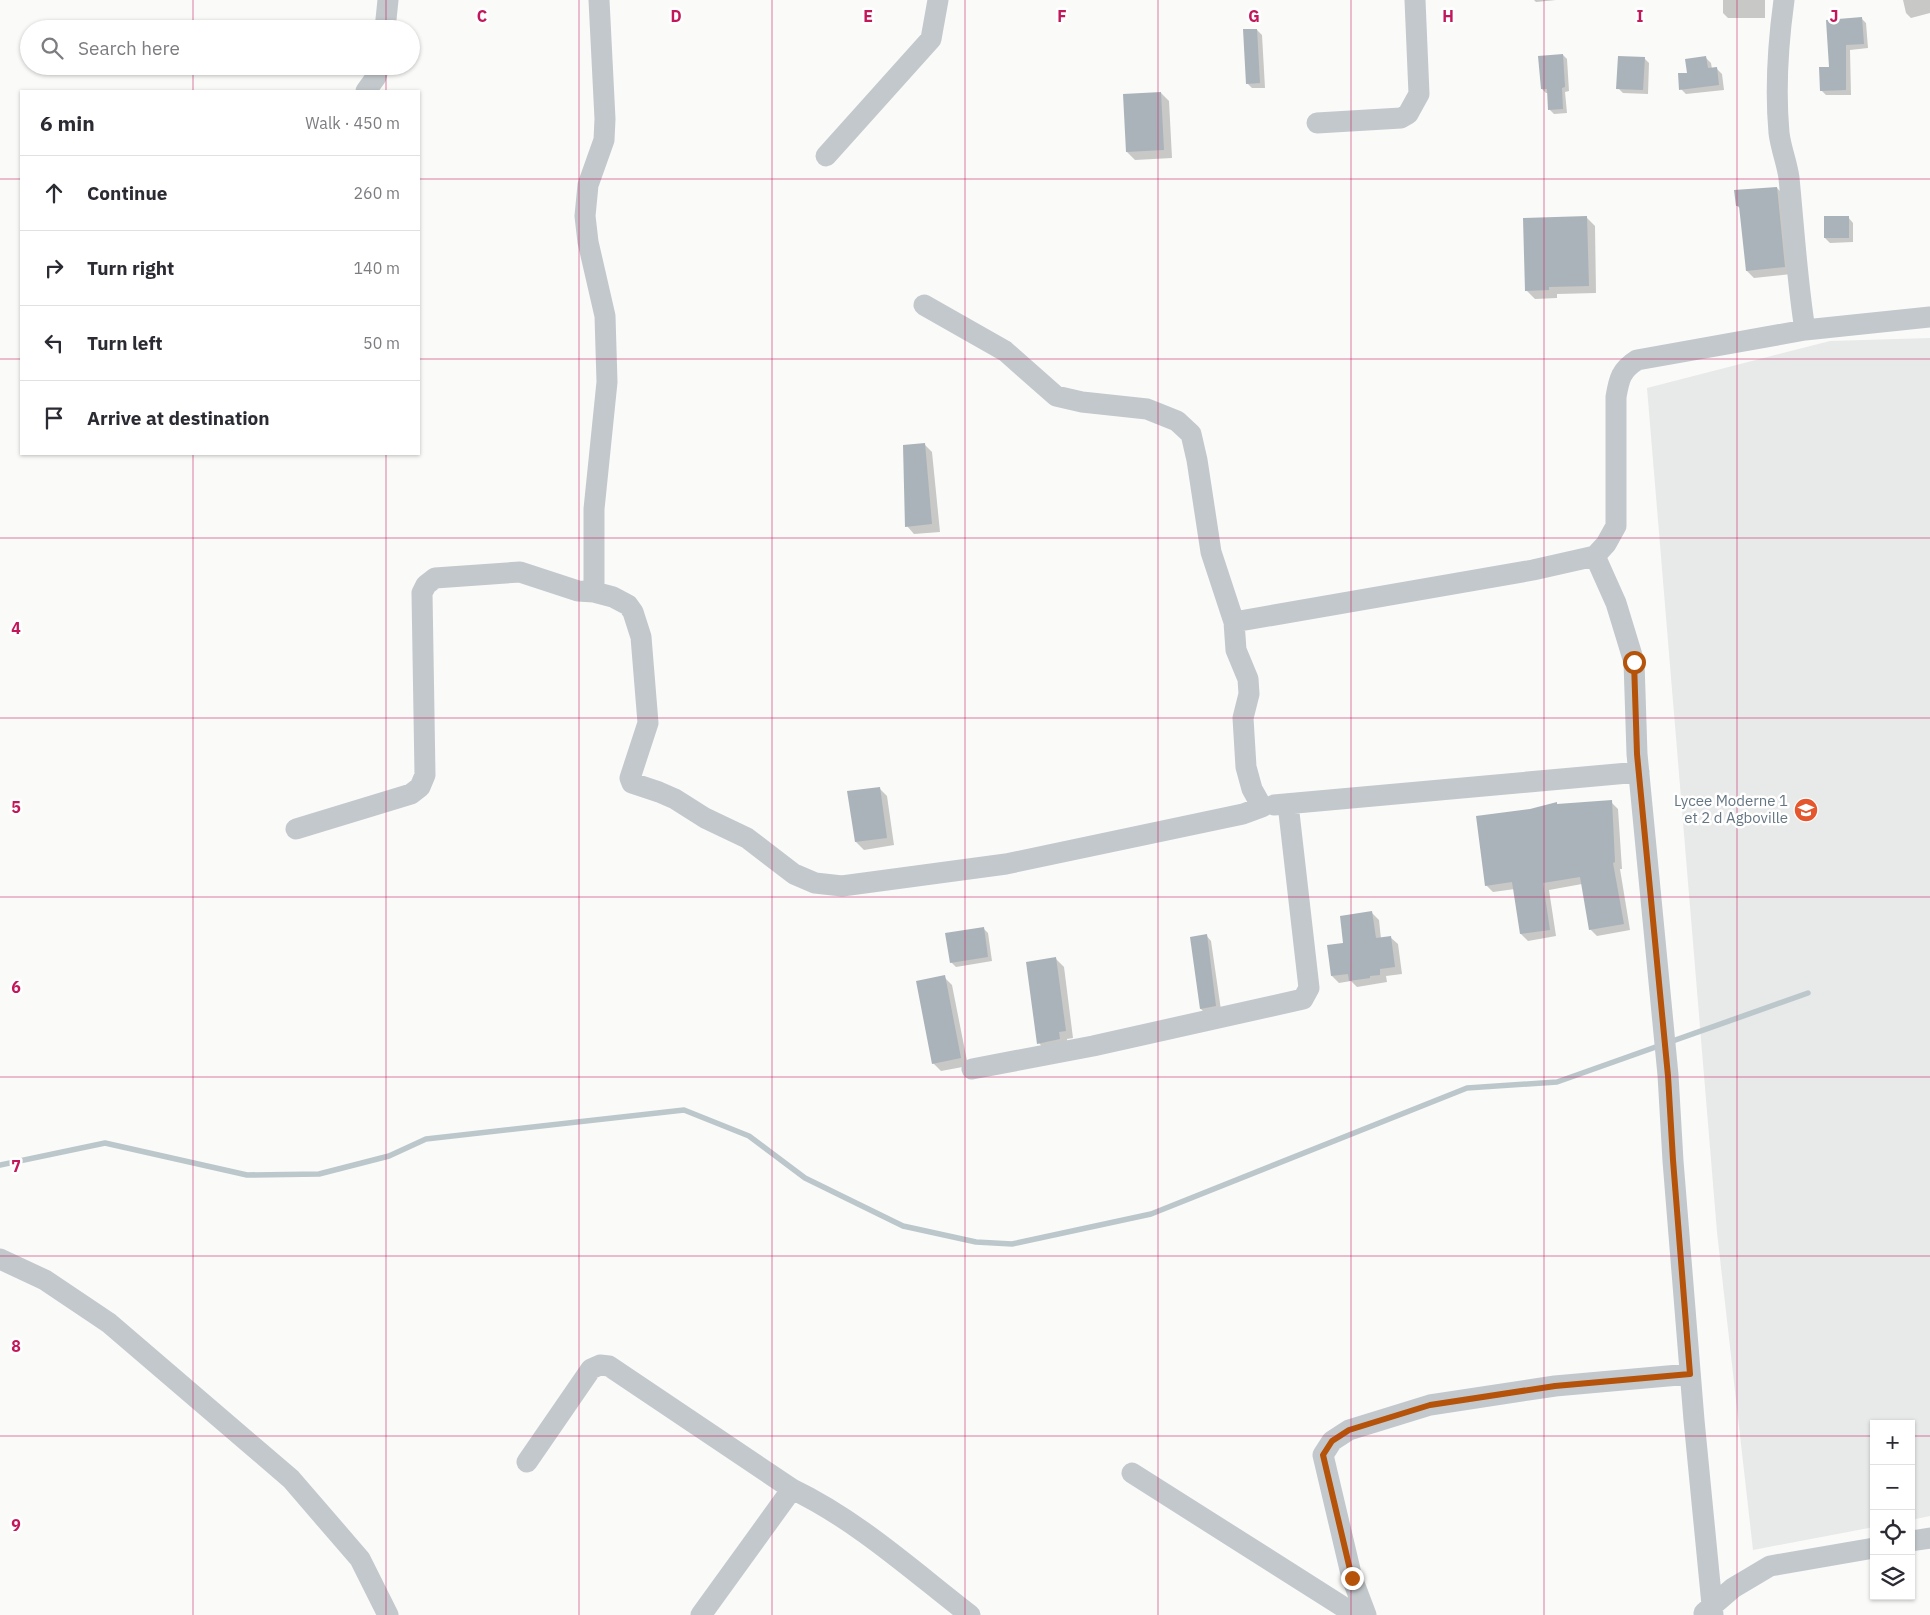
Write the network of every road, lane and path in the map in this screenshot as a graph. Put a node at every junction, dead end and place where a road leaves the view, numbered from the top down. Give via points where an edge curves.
1 (388, 0) edge
2 (600, 0) edge
3 (938, 0) edge
4 (1415, 0) edge
5 (1784, 0) edge
6 (387, 20) edge
7 (377, 75) edge
8 (367, 90) edge
9 (1317, 123) dead end
10 (826, 156) dead end
11 (924, 305) dead end
12 (1930, 317) edge
13 (1805, 330) junction
14 (1595, 556) junction
15 (594, 592) junction
16 (1234, 622) junction
17 (1639, 772) junction
18 (1288, 804) junction
19 (1262, 807) junction
20 (296, 829) dead end
21 (972, 1069) dead end
22 (0, 1259) edge
23 (1690, 1374) junction
24 (527, 1462) dead end
25 (1132, 1474) dead end
26 (792, 1489) junction
27 (1930, 1538) edge
28 (1915, 1540) edge
29 (1870, 1549) edge
30 (1709, 1612) edge
31 (388, 1615) edge
32 (701, 1615) edge
33 (970, 1615) edge
34 (1356, 1615) edge
35 (1366, 1615) edge

1 - 6 street
2 - 15 street via 604,140 588,185 585,216 605,316 607,382 594,509
3 - 10 street via 931,39
4 - 9 street via 1419,94 1408,114 1401,118
5 - 13 street via 1778,47 1779,132 1788,173
7 - 8 street
11 - 16 street via 1005,351 1056,396 1147,409 1177,421 1191,434 1211,552
12 - 13 street
13 - 14 street via 1637,360 1628,366 1619,378 1616,397 1616,526
14 - 16 street via 1533,570
14 - 17 street via 1616,603 1634,662
15 - 19 street via 628,605 641,637 648,723 630,778 632,783 675,799 747,838 794,874 815,883 842,886 1006,864 1243,814
15 - 20 street via 578,591 520,572 435,578 426,585 422,593 425,774 420,787 411,794
16 - 19 street via 1236,650 1248,679 1249,694 1243,718 1246,767 1252,789
17 - 18 street
17 - 23 street via 1668,1076
18 - 19 street
18 - 21 street via 1309,988 1303,999 1093,1046
22 - 31 street via 45,1280 109,1323 291,1478 360,1559
23 - 30 street
23 - 35 street via 1555,1386 1430,1405 1349,1430 1332,1441 1323,1455 1352,1578
24 - 26 street via 591,1369 600,1365 609,1366
25 - 34 street
26 - 32 street
26 - 33 street via 816,1501 872,1540
27 - 28 street
29 - 30 street via 1770,1566 1733,1588

